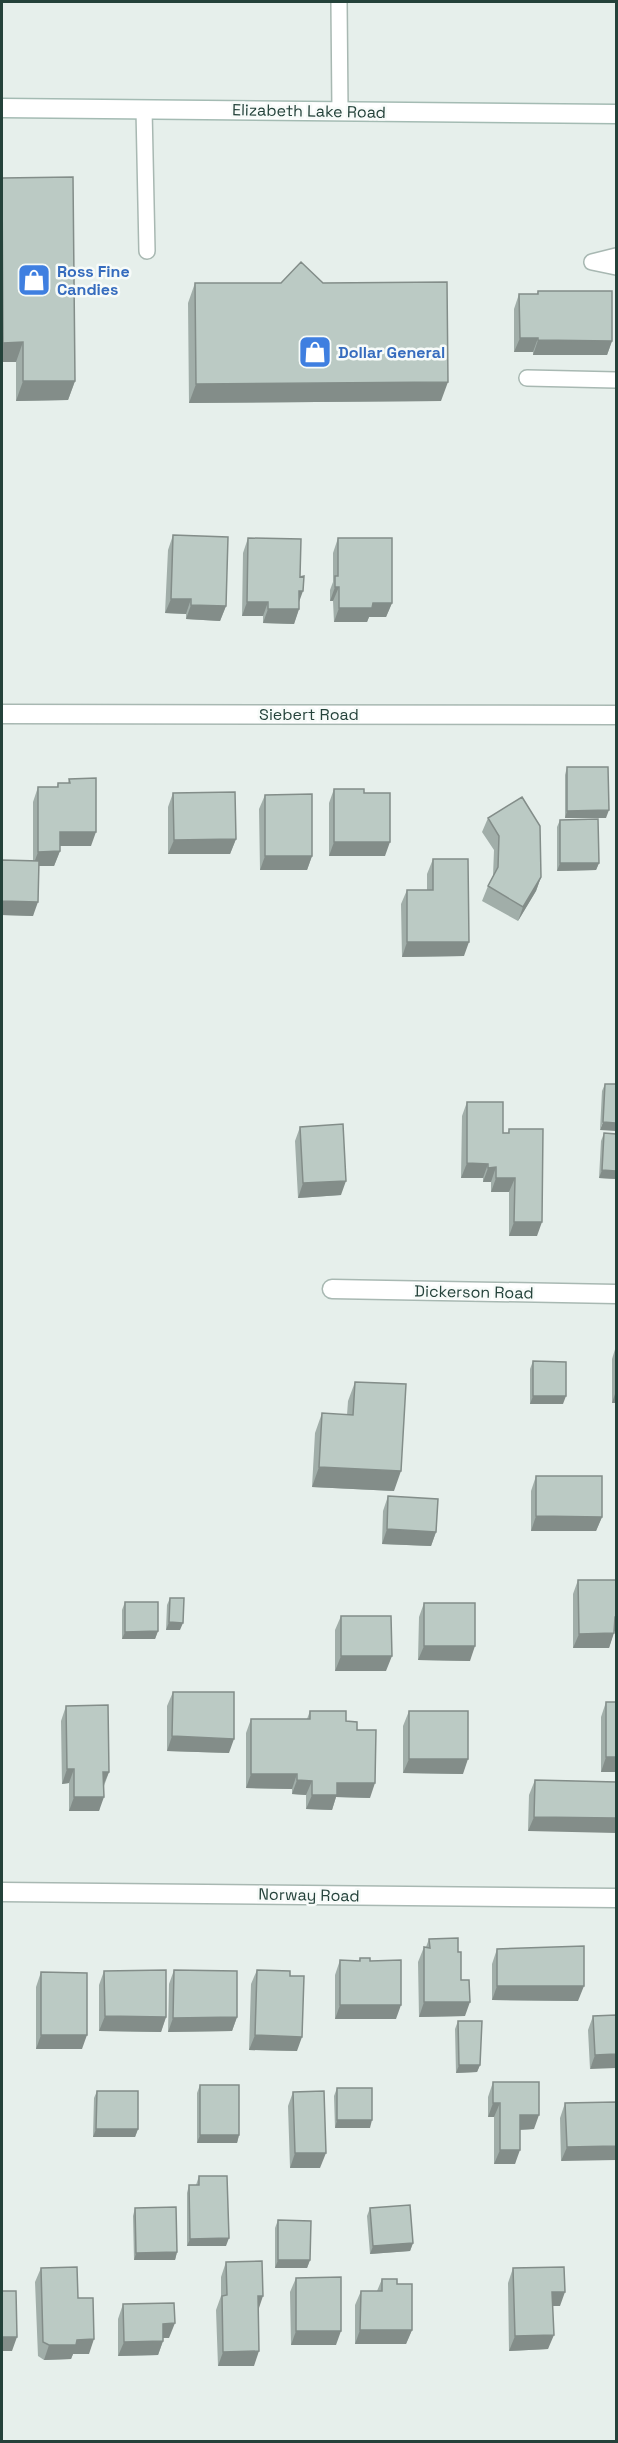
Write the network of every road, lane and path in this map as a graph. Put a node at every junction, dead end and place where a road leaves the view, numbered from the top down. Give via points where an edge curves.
1 (339, 2) edge
2 (2, 108) edge
3 (144, 109) junction
4 (340, 111) junction
5 (616, 114) edge
6 (147, 251) dead end
7 (616, 256) edge
8 (616, 267) edge
9 (527, 378) dead end
10 (616, 380) edge
11 (2, 714) edge
12 (616, 715) edge
13 (332, 1289) dead end
14 (616, 1294) edge
15 (2, 1892) edge
16 (616, 1898) edge

1 - 4 lane
2 - 3 street, Elizabeth Lake Road
3 - 4 street, Elizabeth Lake Road
3 - 6 lane
4 - 5 street, Elizabeth Lake Road
7 - 8 lane via 592,262
9 - 10 lane
11 - 12 street, Siebert Road
13 - 14 street, Dickerson Road
15 - 16 street, Norway Road

